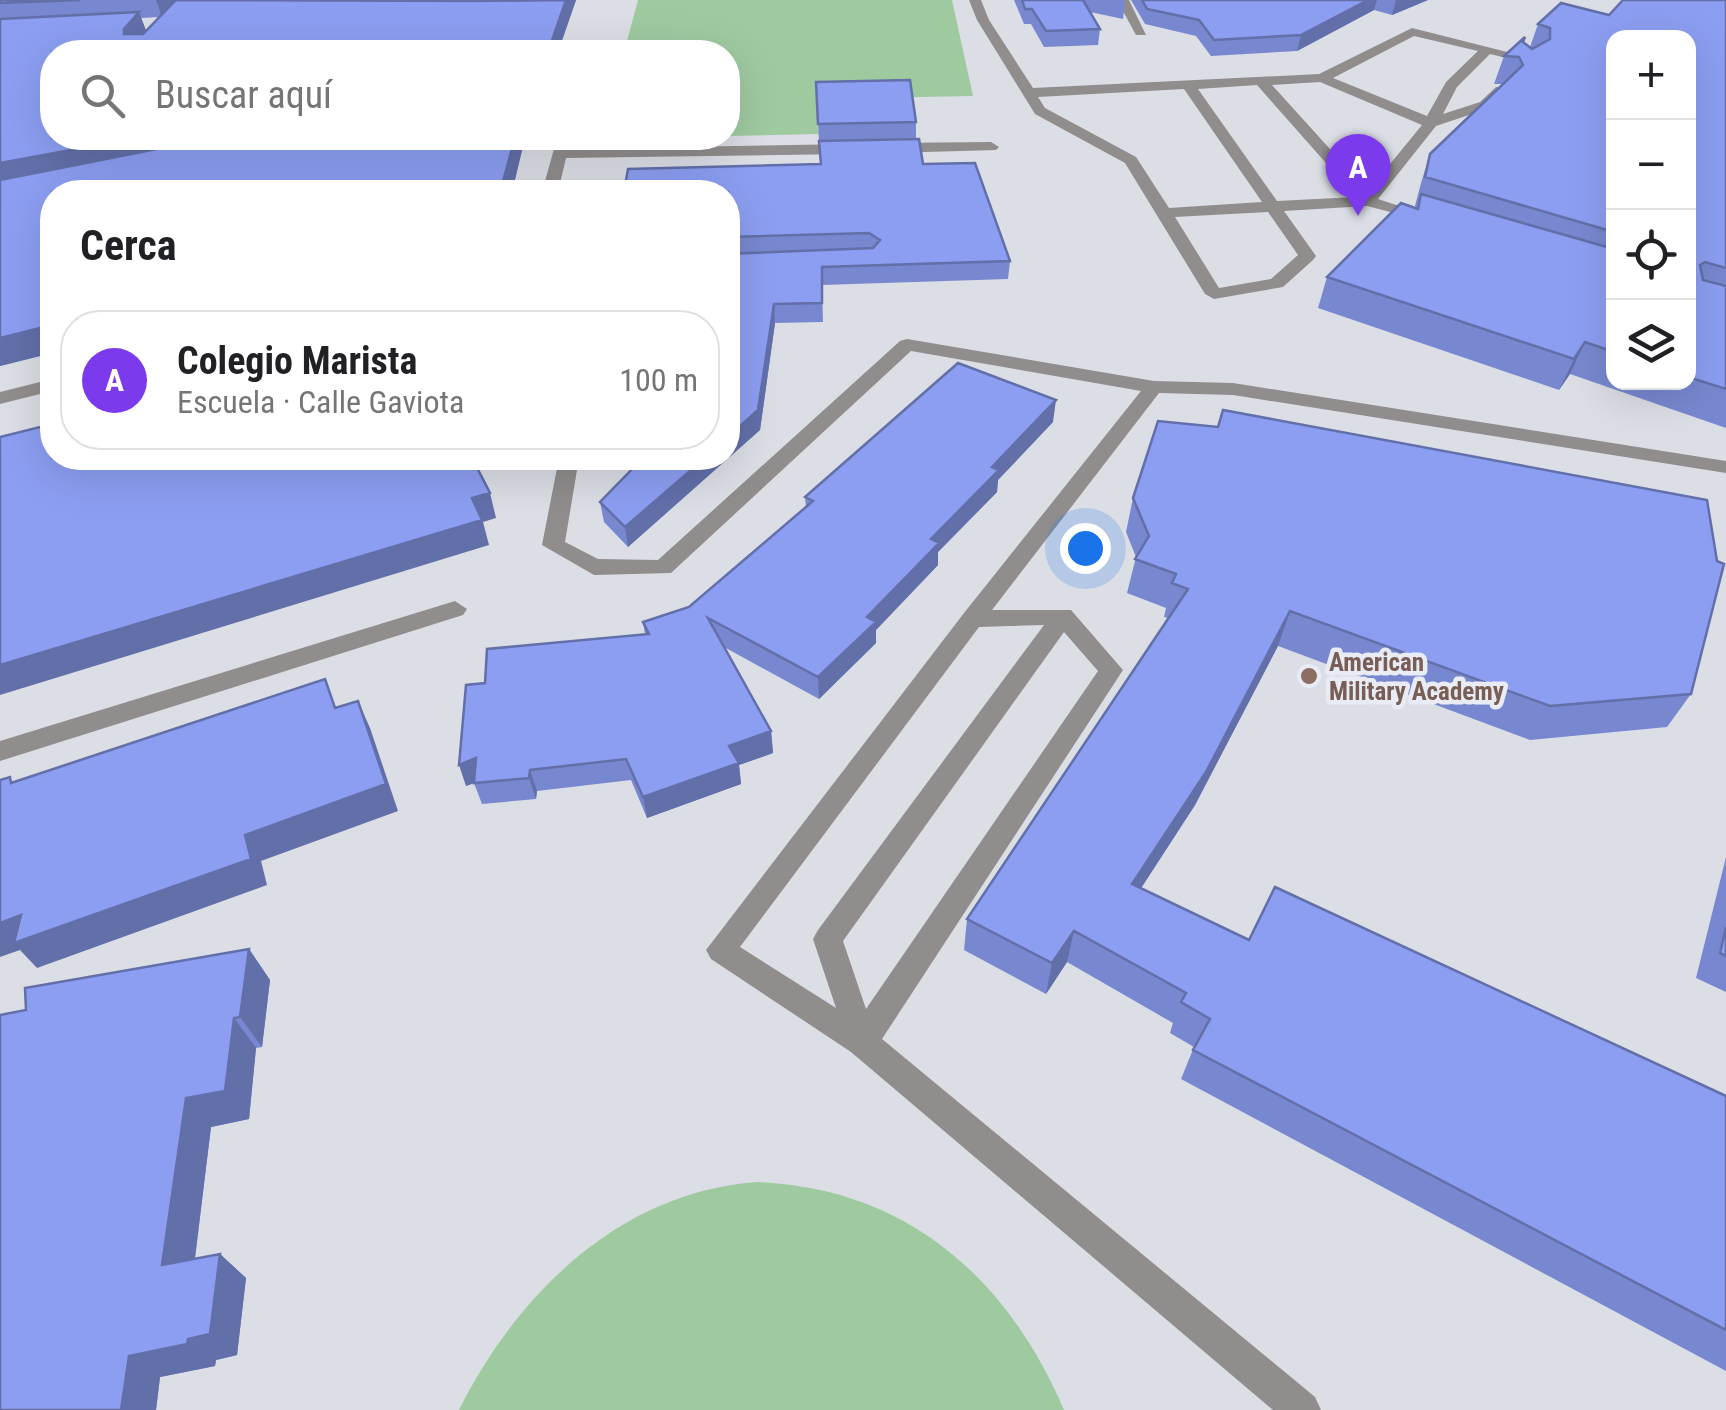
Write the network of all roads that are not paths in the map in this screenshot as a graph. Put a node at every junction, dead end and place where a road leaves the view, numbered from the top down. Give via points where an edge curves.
1 (975, 0) edge
2 (1123, 0) edge
3 (1141, 32) edge
4 (1488, 50) junction
5 (1524, 68) edge
6 (1322, 78) junction
7 (1261, 81) junction
8 (1188, 84) junction
9 (1501, 90) edge
10 (1028, 93) junction
11 (1431, 122) junction
12 (740, 146) edge
13 (990, 146) dead end
14 (561, 150) edge
15 (553, 180) edge
16 (1368, 202) junction
17 (1272, 207) junction
18 (1164, 213) junction
19 (1444, 225) edge
20 (1154, 387) junction
21 (40, 388) edge
22 (0, 398) edge
23 (1726, 467) edge
24 (567, 470) edge
25 (455, 609) dead end
26 (1063, 616) junction
27 (972, 619) junction
28 (0, 750) edge
29 (862, 1042) junction
30 (1295, 1408) edge

1 - 10 street
2 - 3 street
4 - 5 street via 1532,60
4 - 6 street via 1412,32
4 - 11 street via 1451,85
6 - 7 street
6 - 11 street
7 - 8 street
7 - 16 street
8 - 10 street
8 - 17 street
9 - 11 street via 1485,105
10 - 18 street via 1040,111 1131,160
11 - 16 street
12 - 13 street
14 - 15 street
16 - 17 street
16 - 19 street
17 - 18 street
17 - 18 street via 1307,256 1277,283 1214,294
20 - 23 street via 1233,388
20 - 24 street via 907,345 663,568 594,567 553,545
20 - 27 street
21 - 22 street
25 - 28 street
26 - 27 street
26 - 29 street via 828,939
26 - 29 street via 1112,670
27 - 29 street via 721,950
29 - 30 street

